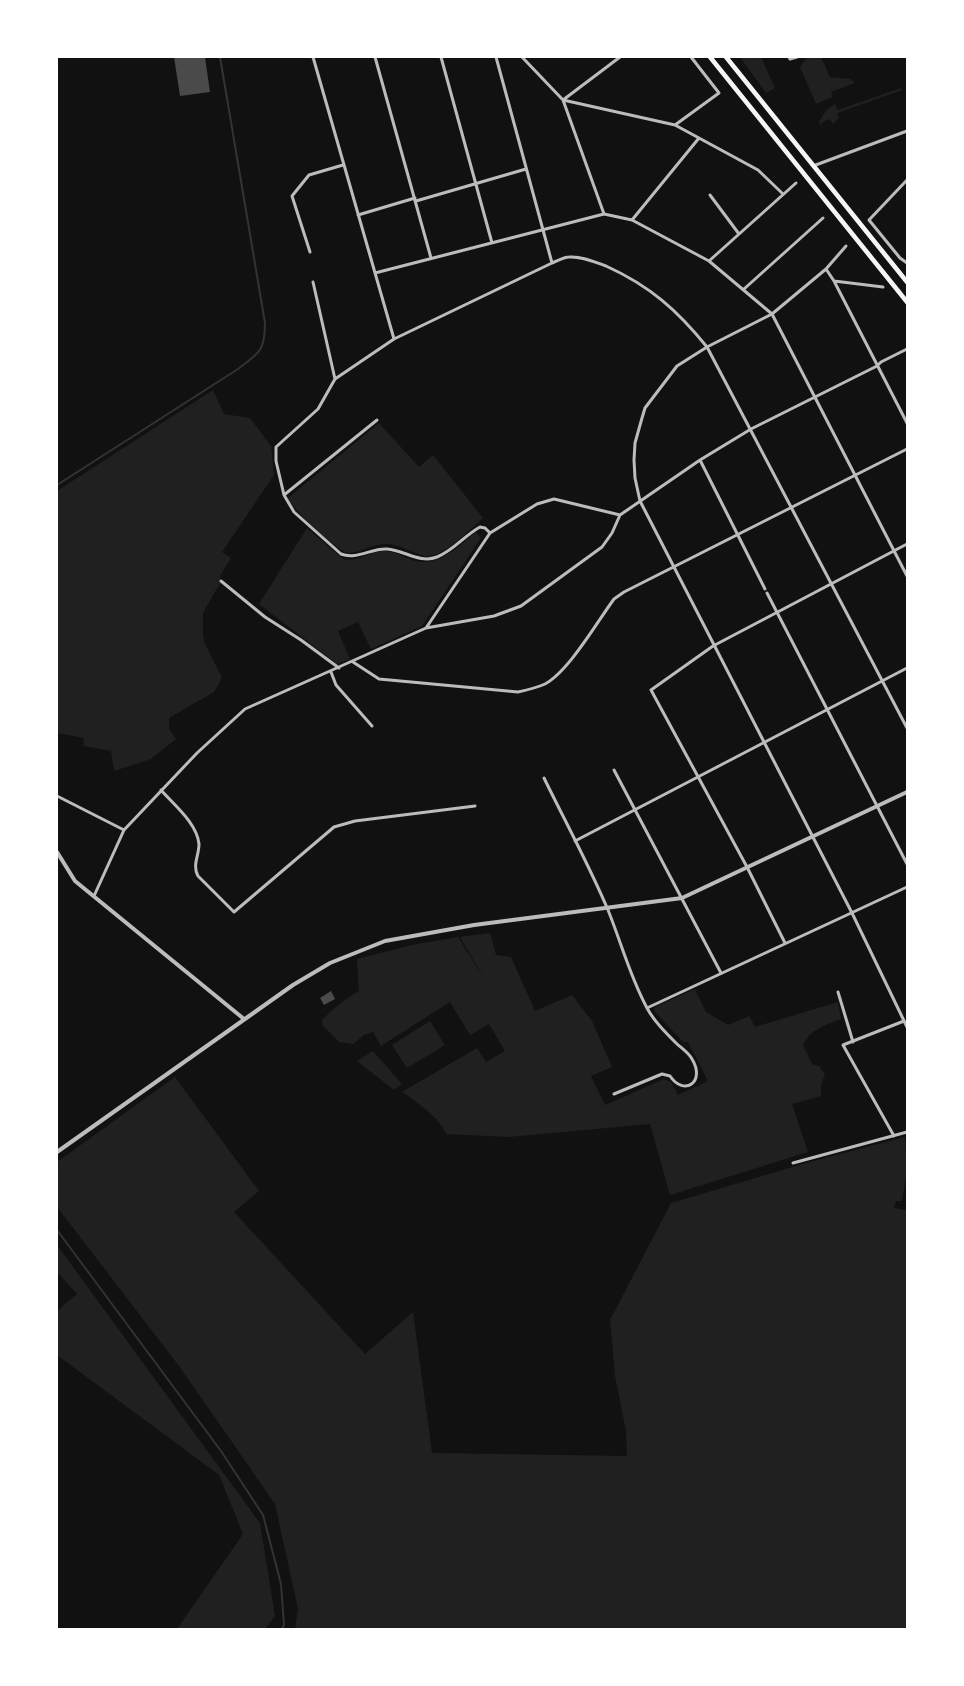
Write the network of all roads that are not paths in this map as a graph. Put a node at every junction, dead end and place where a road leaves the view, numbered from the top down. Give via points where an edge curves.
1 (313, 57) edge
2 (375, 57) edge
3 (441, 57) edge
4 (496, 57) edge
5 (522, 57) edge
6 (620, 57) edge
7 (691, 57) edge
8 (710, 57) edge
9 (726, 57) edge
10 (789, 57) edge
11 (796, 57) edge
12 (563, 99) junction
13 (675, 125) junction
14 (907, 131) edge
15 (699, 137) junction
16 (343, 165) junction
17 (813, 166) junction
18 (526, 169) junction
19 (907, 180) edge
20 (475, 183) junction
21 (796, 183) dead end
22 (783, 194) junction
23 (710, 195) dead end
24 (415, 200) junction
25 (604, 214) junction
26 (357, 215) junction
27 (823, 218) dead end
28 (632, 220) junction
29 (543, 230) junction
30 (739, 234) junction
31 (492, 243) junction
32 (846, 246) dead end
33 (310, 252) dead end
34 (431, 258) junction
35 (709, 261) junction
36 (552, 263) junction
37 (907, 263) edge
38 (826, 269) junction
39 (375, 273) junction
40 (834, 281) junction
41 (313, 282) dead end
42 (907, 282) edge
43 (883, 287) dead end
44 (744, 289) junction
45 (907, 302) edge
46 (772, 314) junction
47 (394, 339) junction
48 (708, 347) junction
49 (907, 349) edge
50 (878, 366) junction
51 (335, 379) junction
52 (815, 397) junction
53 (377, 420) dead end
54 (907, 423) edge
55 (751, 429) junction
56 (907, 449) edge
57 (700, 460) junction
58 (855, 475) junction
59 (284, 495) junction
60 (640, 501) junction
61 (791, 506) junction
62 (620, 515) junction
63 (490, 533) junction
64 (737, 534) junction
65 (907, 544) edge
66 (894, 550) junction
67 (674, 566) junction
68 (907, 576) edge
69 (221, 581) dead end
70 (833, 584) junction
71 (777, 613) junction
72 (426, 628) junction
73 (713, 646) junction
74 (353, 662) junction
75 (339, 668) junction
76 (907, 668) edge
77 (331, 672) junction
78 (882, 680) junction
79 (828, 710) junction
80 (372, 726) dead end
81 (907, 728) edge
82 (764, 742) junction
83 (614, 770) dead end
84 (698, 777) junction
85 (544, 778) dead end
86 (161, 790) junction
87 (907, 792) edge
88 (57, 796) edge
89 (475, 806) dead end
90 (877, 806) junction
91 (636, 809) junction
92 (124, 830) junction
93 (813, 836) junction
94 (575, 841) junction
95 (57, 852) edge
96 (907, 864) edge
97 (747, 867) junction
98 (907, 887) edge
99 (93, 898) junction
100 (682, 898) junction
101 (607, 908) junction
102 (852, 913) junction
103 (785, 943) junction
104 (721, 973) junction
105 (838, 992) dead end
106 (647, 1008) junction
107 (244, 1019) junction
108 (906, 1023) edge
109 (853, 1042) junction
110 (614, 1094) dead end
111 (907, 1132) edge
112 (894, 1136) junction
113 (57, 1152) edge
114 (793, 1163) dead end

1 - 16 street
2 - 24 street
3 - 20 street
4 - 18 street
5 - 12 street
6 - 12 street
7 - 13 street via 719,93
8 - 45 main road
9 - 17 main road
10 - 11 street
12 - 13 street
12 - 25 street
13 - 15 street
14 - 17 street
15 - 22 street via 758,170
15 - 28 street
16 - 26 street
16 - 33 street via 309,175 292,196
17 - 42 main road
18 - 20 street
18 - 29 street
19 - 37 street via 869,220
20 - 24 street
20 - 31 street
21 - 22 street
22 - 30 street
23 - 30 street
24 - 26 street
24 - 34 street
25 - 28 street
25 - 29 street
26 - 39 street
27 - 44 street
28 - 35 street
29 - 31 street
29 - 36 street
30 - 35 street
31 - 34 street
32 - 38 street
34 - 39 street
35 - 44 street
36 - 47 street
36 - 48 street via 570,257 583,259 632,278 685,320
38 - 40 street
38 - 46 street
39 - 47 street
40 - 43 street
40 - 50 street
41 - 51 street
44 - 46 street
46 - 48 street
46 - 52 street
47 - 51 street
48 - 55 street
48 - 60 street via 677,366 645,408 634,460
49 - 50 street
50 - 52 street
50 - 54 street
51 - 59 street via 318,409 276,447
52 - 55 street
52 - 58 street
53 - 59 street
55 - 57 street
55 - 61 street
56 - 58 street
57 - 60 street
57 - 64 street
58 - 61 street
58 - 66 street
59 - 63 street via 294,512 348,557 390,549 429,559 443,554 480,527
60 - 62 street
60 - 67 street
61 - 64 street
61 - 70 street
62 - 63 street via 550,500
62 - 72 street via 602,547 521,606 494,616
63 - 72 street
64 - 67 street
64 - 71 street
65 - 66 street
66 - 68 street
66 - 70 street
67 - 73 street
67 - 74 street via 614,599 561,671 531,689 518,692 379,679
69 - 75 street
70 - 71 street
70 - 78 street
71 - 73 street
71 - 79 street
72 - 74 street
73 - 82 street
73 - 84 street via 651,690
74 - 75 street
75 - 77 street
76 - 78 street
77 - 80 street via 336,685
77 - 86 street via 245,709
78 - 79 street
78 - 81 street
79 - 82 street
79 - 90 street
82 - 84 street
82 - 93 street
83 - 91 street
84 - 91 street
84 - 97 street
85 - 94 street
86 - 89 street via 197,834 198,876 234,912 334,827
86 - 92 street
87 - 90 street
88 - 92 street
90 - 93 street
90 - 96 street
91 - 94 street
91 - 100 street
92 - 99 street
93 - 97 street
93 - 102 street
94 - 101 street
95 - 99 street via 75,881
97 - 100 street
97 - 103 street
98 - 102 street
99 - 107 street
100 - 101 street
100 - 104 street
101 - 106 street
101 - 107 street via 385,941 330,963
102 - 103 street
102 - 108 street
103 - 104 street
104 - 106 street
105 - 109 street
106 - 110 street via 692,1060 698,1078 680,1086 662,1074
107 - 113 street
108 - 109 street
109 - 112 street via 843,1045
111 - 112 street
112 - 114 street

